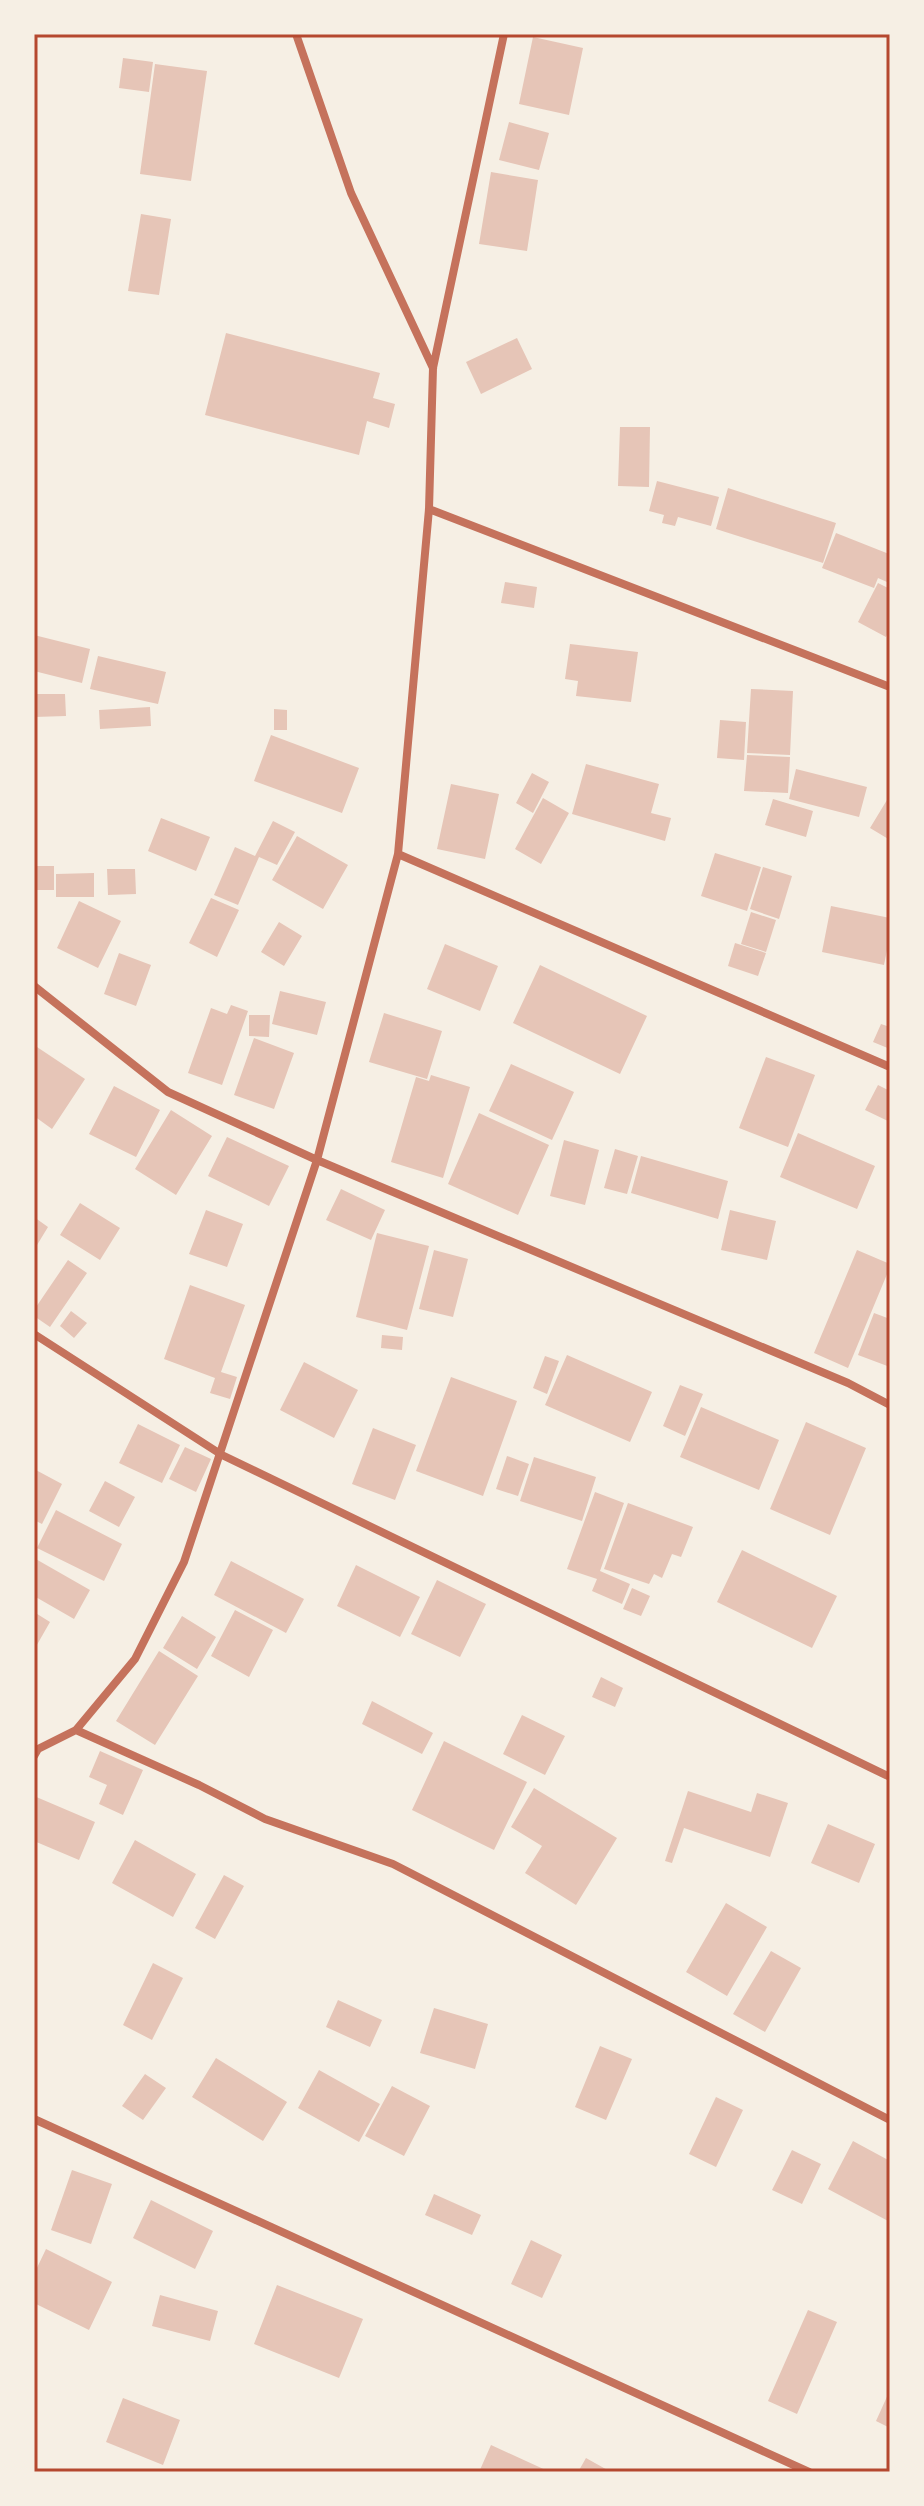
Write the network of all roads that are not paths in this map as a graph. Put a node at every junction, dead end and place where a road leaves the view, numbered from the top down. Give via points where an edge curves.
1 (296, 34) edge
2 (504, 34) edge
3 (433, 368) junction
4 (429, 509) junction
5 (890, 687) edge
6 (398, 854) junction
7 (34, 986) edge
8 (890, 1067) edge
9 (317, 1160) junction
10 (34, 1334) edge
11 (890, 1405) edge
12 (222, 1455) junction
13 (76, 1730) junction
14 (35, 1750) edge
15 (890, 1777) edge
16 (34, 2119) edge
17 (890, 2120) edge
18 (809, 2472) edge

1 - 3 street via 351,193
2 - 3 street
3 - 4 street
4 - 5 street
4 - 6 street
6 - 8 street
6 - 9 street
7 - 9 street via 168,1092
9 - 11 street
9 - 12 street
10 - 12 street
12 - 13 street via 184,1562 135,1659
12 - 15 street
13 - 14 street
13 - 17 street via 265,1819 393,1864
16 - 18 street

